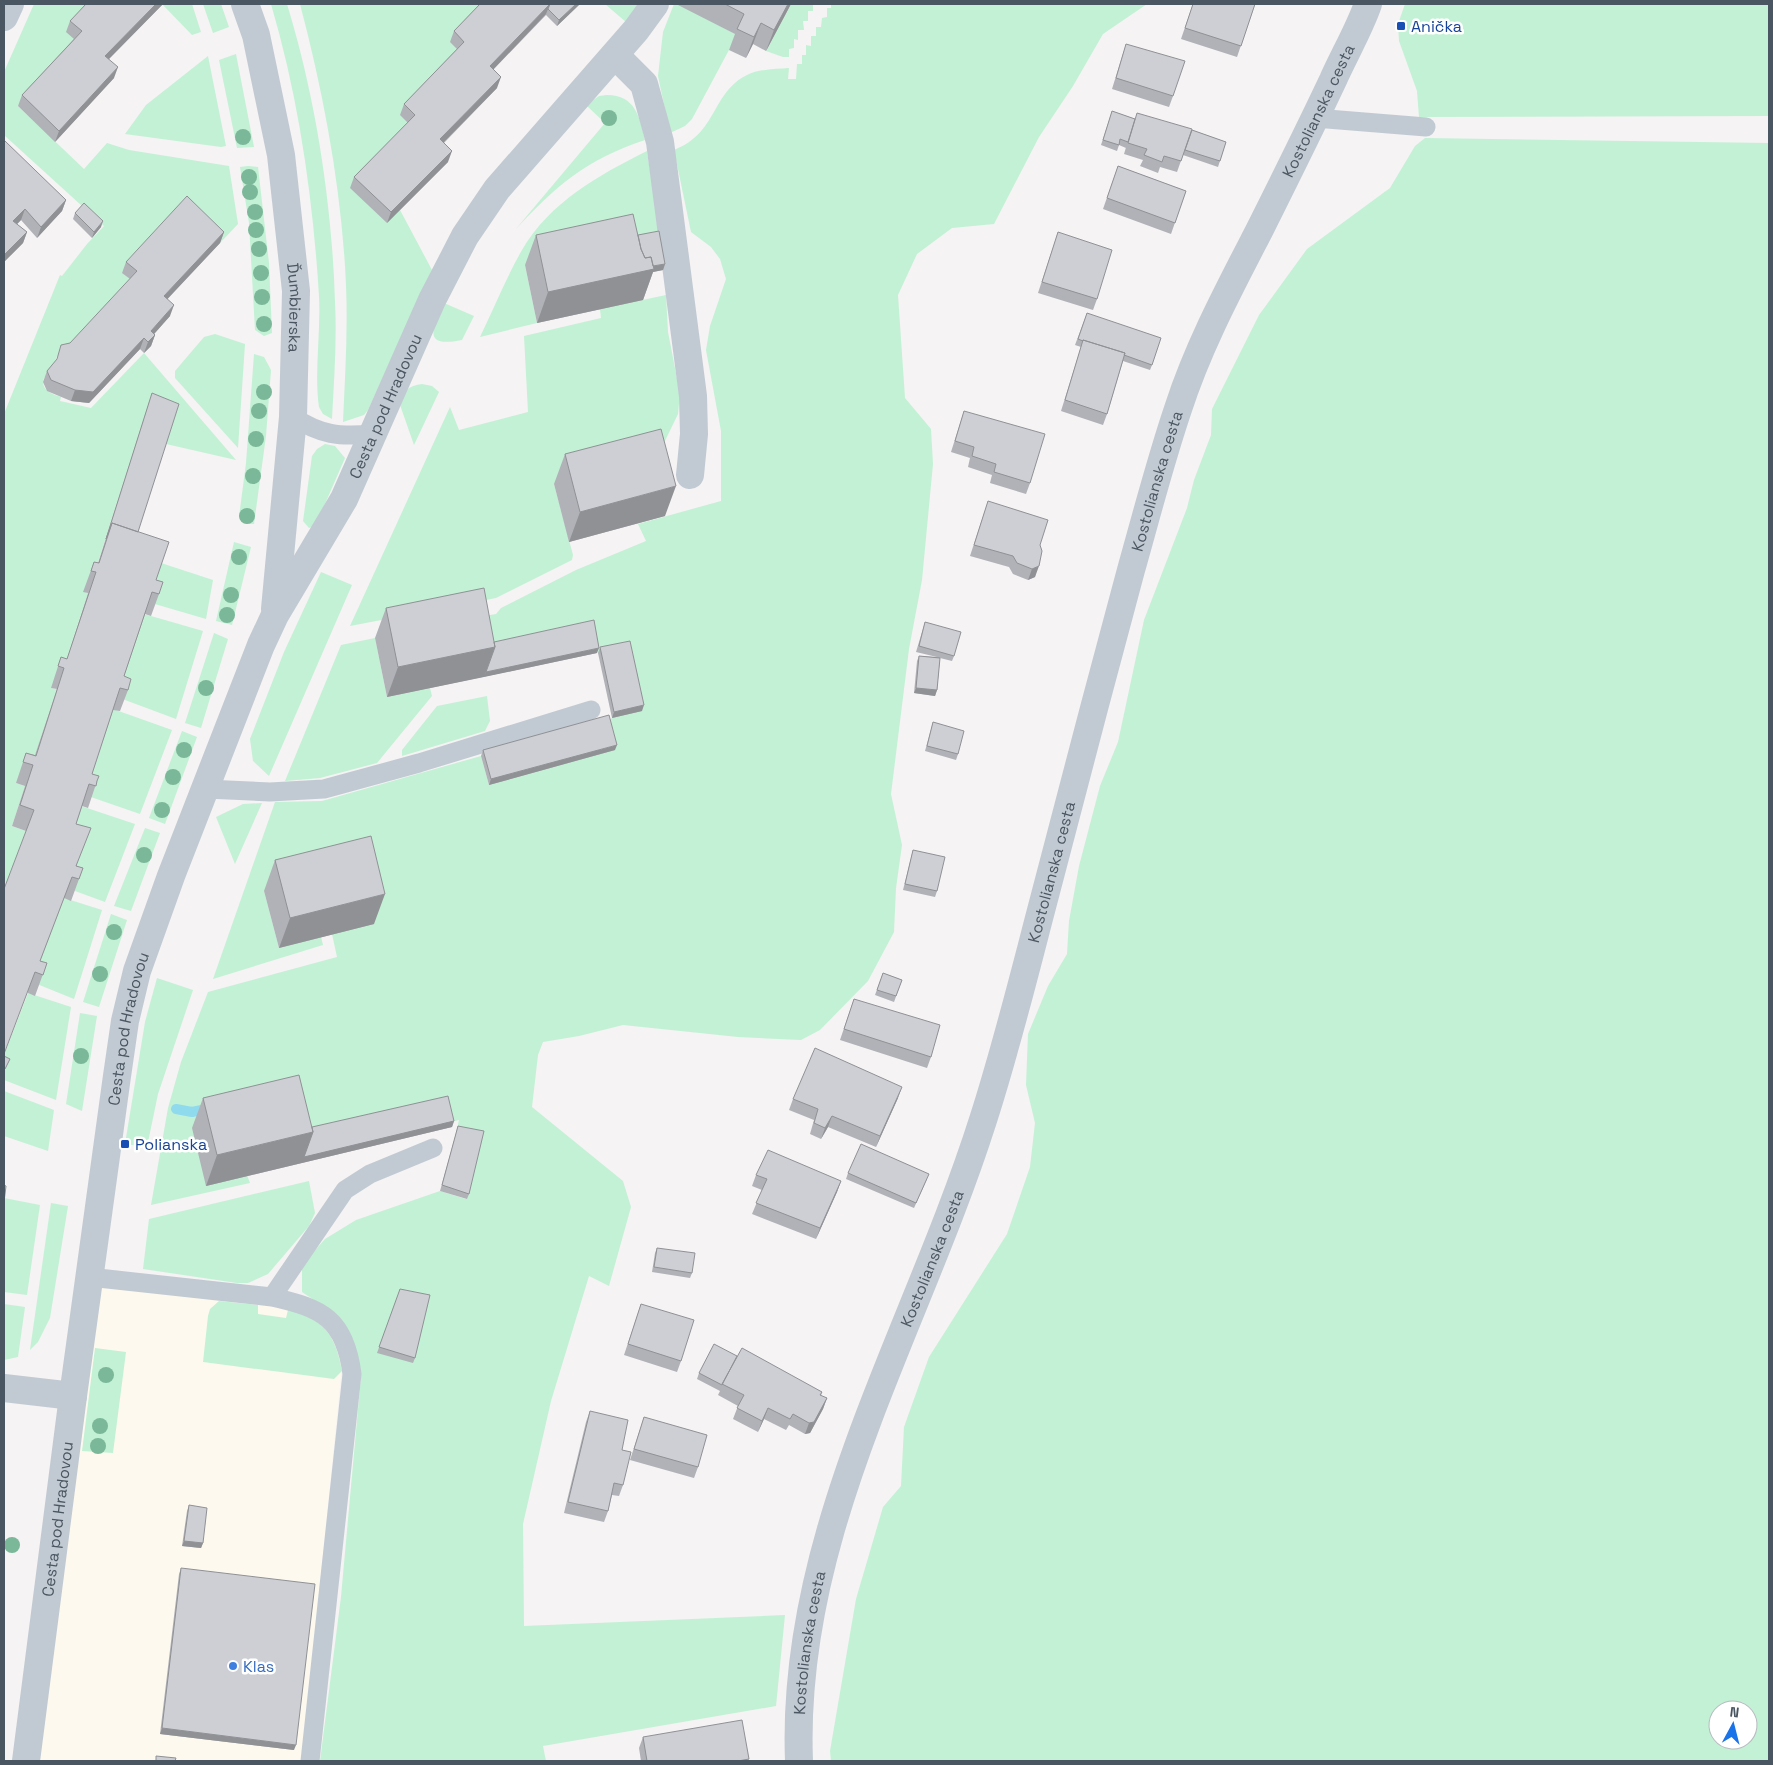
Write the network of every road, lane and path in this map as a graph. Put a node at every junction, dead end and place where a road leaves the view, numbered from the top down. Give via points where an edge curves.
1 (10, 4) edge
2 (245, 4) edge
3 (655, 4) edge
4 (1368, 4) edge
5 (4, 17) edge
6 (615, 55) junction
7 (1315, 118) junction
8 (1426, 127) dead end
9 (293, 417) junction
10 (372, 434) junction
11 (690, 475) dead end
12 (275, 615) junction
13 (591, 710) dead end
14 (206, 789) junction
15 (433, 1148) dead end
16 (89, 1278) junction
17 (272, 1297) junction
18 (4, 1388) edge
19 (73, 1396) junction
20 (26, 1761) edge
21 (310, 1761) edge
22 (800, 1761) edge

1 - 5 street
2 - 9 street, Ďumbierska via 256,35 281,155 296,291
3 - 6 street, Cesta pod Hradovou
4 - 7 street, Kostolianska cesta
6 - 10 street, Cesta pod Hradovou via 480,212 432,300
6 - 11 street via 644,84 660,142 693,396
7 - 8 lane
7 - 22 street, Kostolianska cesta via 1220,306 1178,408 1094,705 983,1122 888,1363 827,1545 806,1651 798,1739
9 - 10 lane via 312,429 337,436
9 - 12 street, Ďumbierska
10 - 12 street, Cesta pod Hradovou via 344,499
12 - 14 street, Cesta pod Hradovou
13 - 14 lane via 324,789 270,792
14 - 16 street, Cesta pod Hradovou via 137,971 125,1021
15 - 17 lane via 370,1174 346,1190
16 - 17 lane
16 - 19 street, Cesta pod Hradovou
17 - 21 lane via 305,1304 321,1312 342,1338 352,1374
18 - 19 street
19 - 20 street, Cesta pod Hradovou

